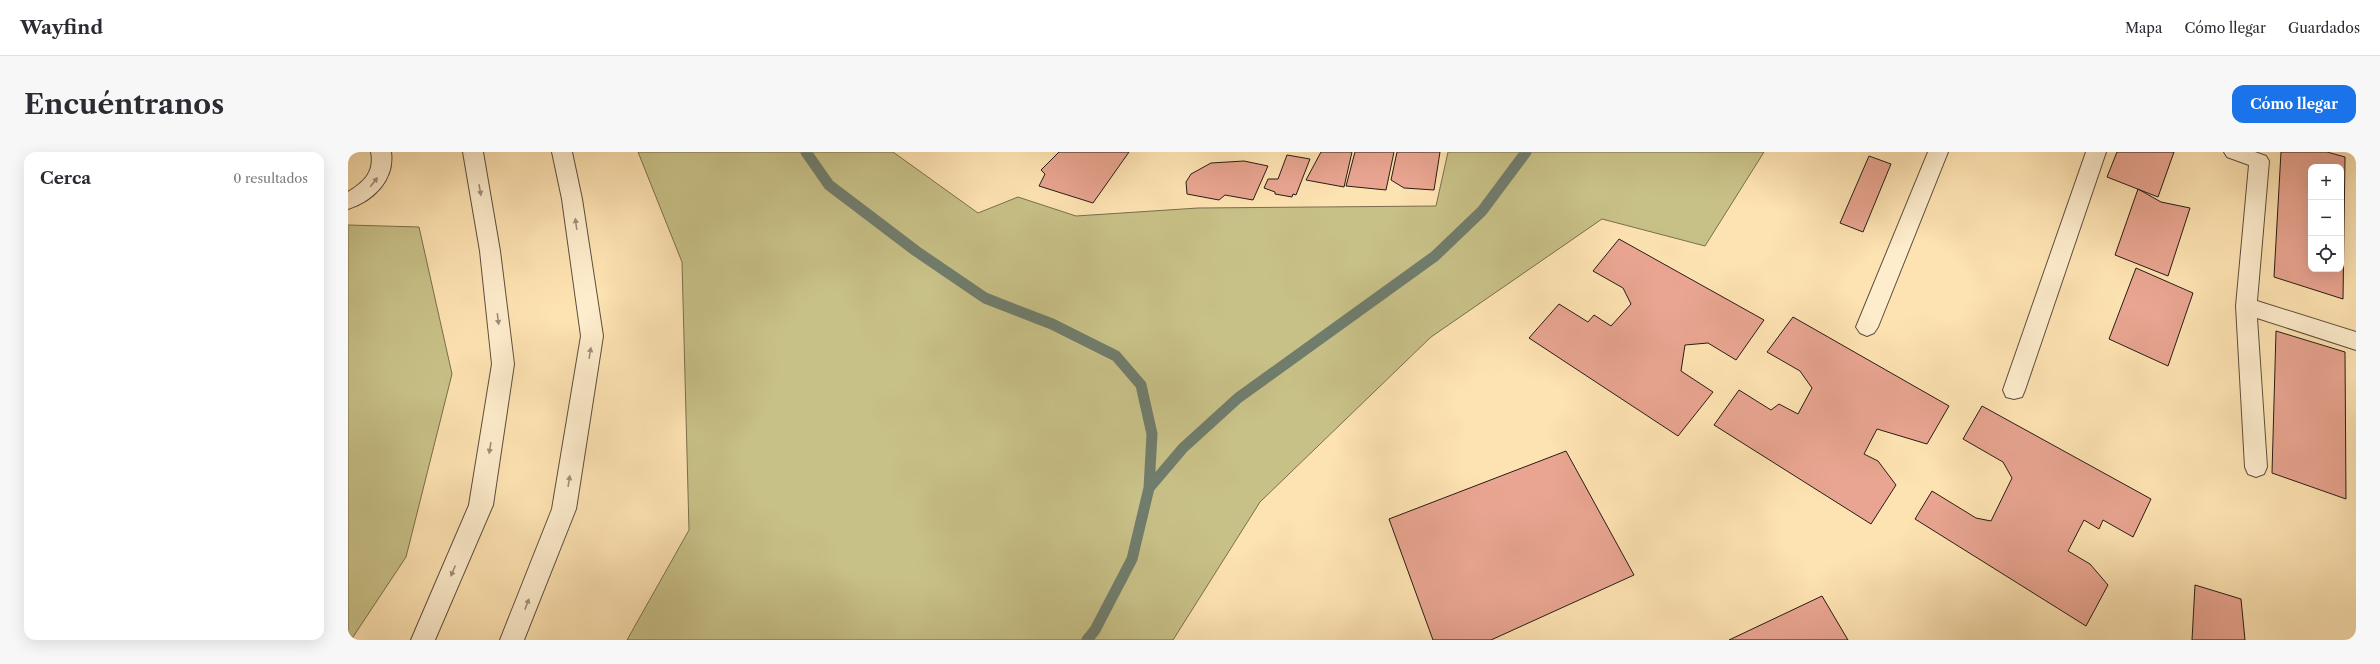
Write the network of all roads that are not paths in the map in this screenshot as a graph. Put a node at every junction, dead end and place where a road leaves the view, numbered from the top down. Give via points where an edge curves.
1 (380, 152) edge
2 (473, 152) edge
3 (562, 152) edge
4 (1938, 152) edge
5 (2096, 152) edge
6 (2234, 152) edge
7 (348, 201) edge
8 (2246, 306) junction
9 (1867, 327) dead end
10 (2356, 341) edge
11 (2014, 390) dead end
12 (2256, 467) dead end
13 (423, 640) edge
14 (512, 640) edge

7 -> 1 street via 370,187 380,174 384,161
2 -> 13 street via 490,251 503,364 481,505
14 -> 3 street via 564,509 592,336 572,199
4 - 9 street
5 - 11 street
6 - 8 street via 2259,162
8 - 10 street
8 - 12 street

